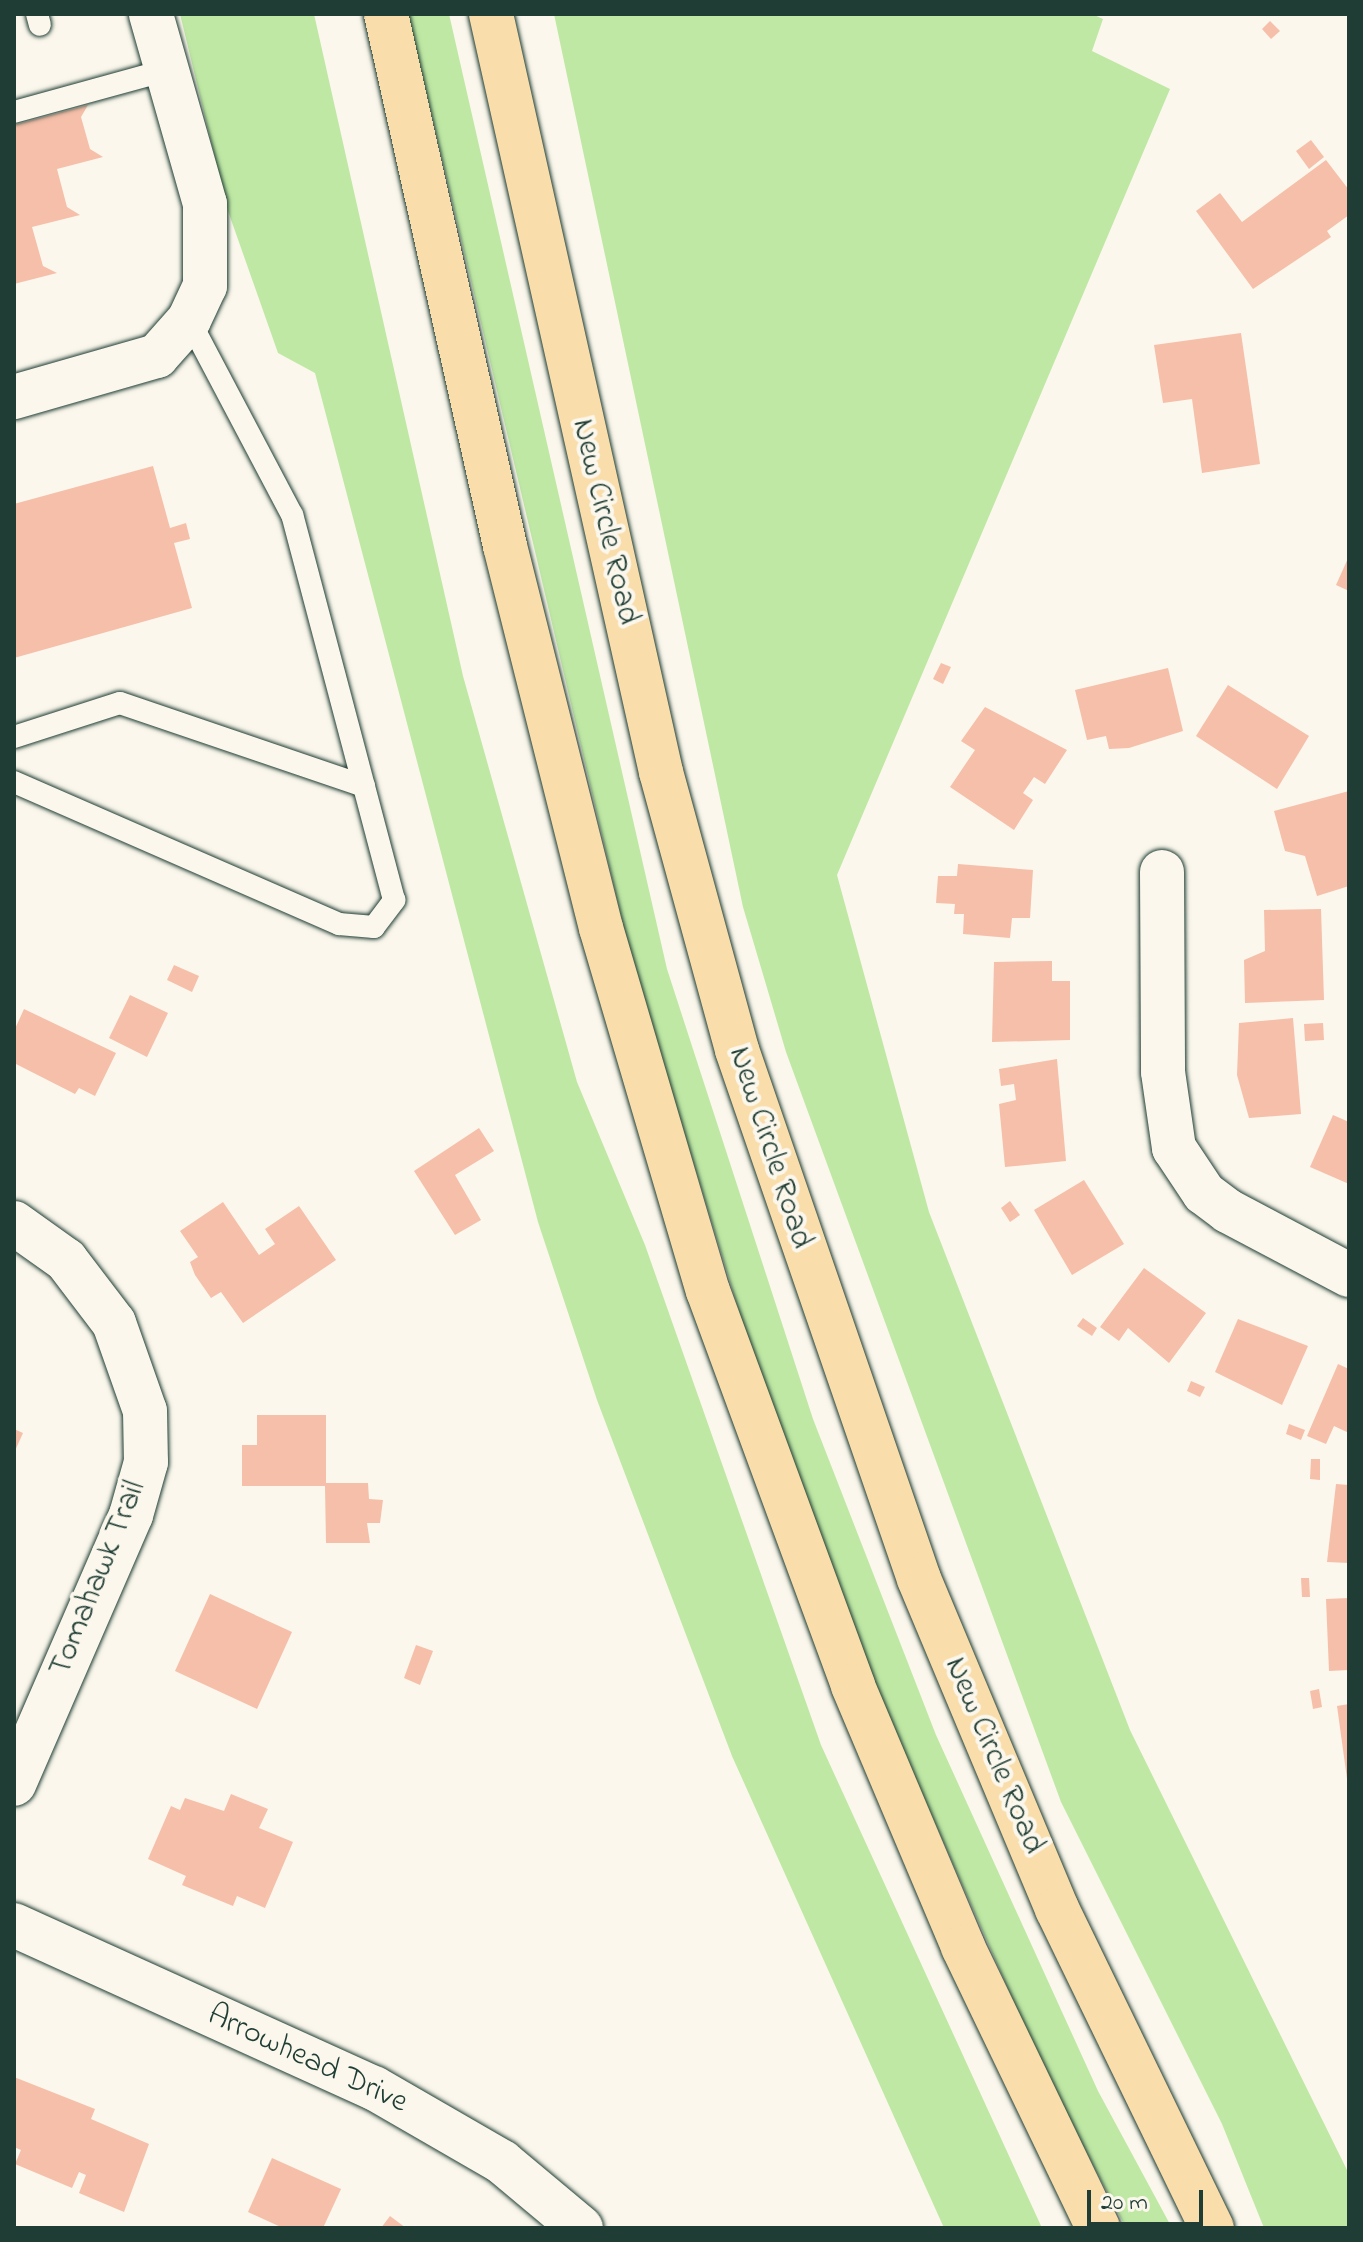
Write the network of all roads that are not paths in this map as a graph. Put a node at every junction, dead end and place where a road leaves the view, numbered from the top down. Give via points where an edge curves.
1 (151, 14) edge
2 (386, 14) edge
3 (491, 14) edge
4 (167, 70) junction
5 (14, 112) edge
6 (189, 320) junction
7 (14, 397) edge
8 (14, 737) edge
9 (14, 782) edge
10 (364, 786) junction
11 (1162, 872) dead end
12 (14, 1223) edge
13 (1349, 1275) edge
14 (14, 1784) edge
15 (14, 1925) edge
16 (581, 2228) edge
17 (1098, 2228) edge
18 (1212, 2228) edge

1 - 4 street
2 - 17 highway via 505,546 590,882 708,1291 853,1686 963,1947
3 - 18 highway, New Circle Road via 661,772 737,1050 919,1579 1057,1909
4 - 5 lane
4 - 6 street via 210,250
6 - 7 street via 157,356
6 - 10 lane via 292,515
8 - 10 lane via 120,703
9 - 10 lane via 339,924 374,927 394,900
11 - 13 street via 1163,1072 1174,1148 1204,1193 1228,1211
12 - 14 street, Tomahawk Trail via 66,1260 114,1323 145,1411 146,1462 131,1515
15 - 16 street, Arrowhead Drive via 374,2088 502,2162

